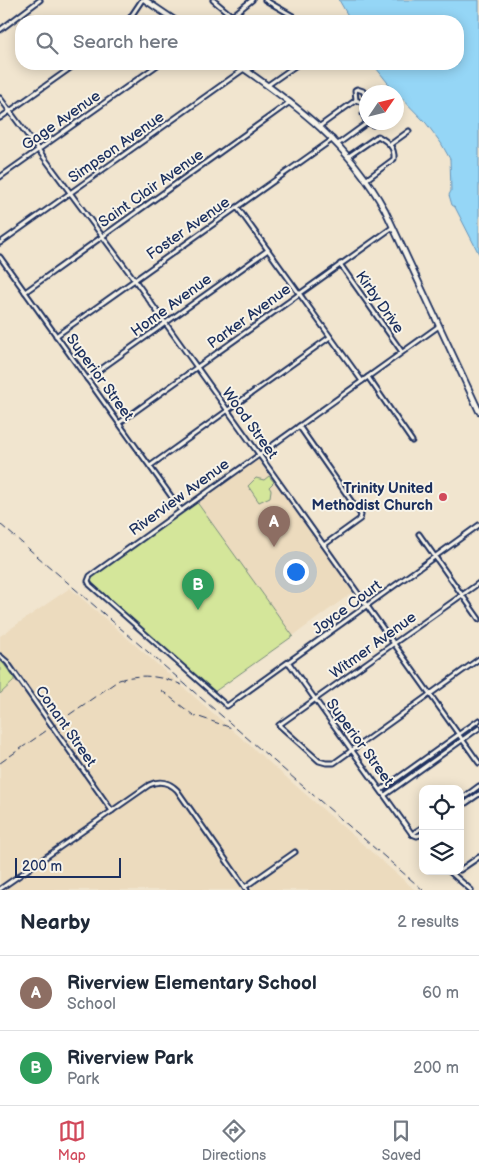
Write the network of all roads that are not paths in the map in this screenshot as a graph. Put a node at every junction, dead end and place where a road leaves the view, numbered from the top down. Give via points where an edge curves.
1 (40, 0) edge
2 (144, 0) edge
3 (214, 0) edge
4 (252, 0) edge
5 (265, 0) edge
6 (20, 15) edge
7 (133, 15) edge
8 (167, 15) edge
9 (231, 15) edge
10 (233, 15) edge
11 (291, 15) edge
12 (15, 19) edge
13 (0, 30) edge
14 (68, 70) edge
15 (151, 70) edge
16 (246, 70) joint
17 (289, 70) edge
18 (268, 85) junction
19 (359, 90) edge
20 (0, 98) edge
21 (356, 100) junction
22 (359, 101) edge
23 (291, 102) junction
24 (10, 111) junction
25 (0, 118) edge
26 (320, 126) junction
27 (359, 129) edge
28 (409, 131) dead end
29 (333, 138) junction
30 (338, 144) junction
31 (391, 144) junction
32 (39, 150) junction
33 (349, 156) junction
34 (0, 177) edge
35 (366, 179) junction
36 (71, 193) junction
37 (237, 207) junction
38 (393, 227) junction
39 (103, 236) junction
40 (0, 243) edge
41 (268, 250) junction
42 (0, 257) edge
43 (340, 264) junction
44 (134, 280) junction
45 (24, 292) junction
46 (299, 294) junction
47 (166, 323) junction
48 (439, 325) junction
49 (56, 336) junction
50 (330, 337) junction
51 (402, 352) junction
52 (197, 367) junction
53 (368, 377) junction
54 (87, 379) junction
55 (362, 382) junction
56 (228, 411) junction
57 (479, 411) edge
58 (118, 423) junction
59 (299, 426) junction
60 (412, 441) dead end
61 (259, 454) junction
62 (150, 466) junction
63 (181, 510) junction
64 (479, 526) edge
65 (419, 534) dead end
66 (324, 545) junction
67 (435, 557) junction
68 (479, 583) edge
69 (462, 595) junction
70 (367, 606) junction
71 (479, 619) edge
72 (394, 644) junction
73 (0, 656) edge
74 (479, 659) edge
75 (289, 663) junction
76 (430, 694) junction
77 (316, 700) junction
78 (227, 706) joint
79 (479, 720) edge
80 (479, 728) edge
81 (459, 734) junction
82 (463, 740) junction
83 (352, 750) junction
84 (479, 763) edge
85 (479, 786) edge
86 (381, 790) junction
87 (479, 794) edge
88 (385, 796) junction
89 (464, 797) edge
90 (464, 804) edge
91 (112, 811) junction
92 (419, 830) edge
93 (412, 834) junction
94 (419, 835) edge
95 (296, 852) dead end
96 (479, 857) edge
97 (464, 868) edge
98 (454, 875) edge
99 (0, 889) edge
100 (246, 889) edge
101 (471, 890) edge

1 - 6 street
2 - 7 street
2 - 8 main road
3 - 9 street
4 - 10 street
5 - 11 street
12 - 13 street
14 - 24 street
15 - 32 street, Gage Avenue
16 - 18 main road
16 - 36 street, Simpson Avenue
17 - 18 street
18 - 23 main road
19 - 21 street via 354,90
20 - 24 street, Wood Street
21 - 22 street
21 - 26 street
23 - 26 main road
23 - 39 street, Saint Clair Avenue
24 - 25 street
24 - 32 street, Wood Street
26 - 29 main road
27 - 30 street
28 - 31 street
29 - 30 main road
29 - 37 street, Foster Avenue
30 - 33 main road
31 - 33 street via 378,136
31 - 35 street via 394,159
32 - 34 street, Gage Avenue
32 - 36 street, Wood Street
33 - 35 main road
35 - 38 main road
36 - 39 street, Wood Street
36 - 40 street, Simpson Avenue
37 - 41 street
37 - 44 street, Foster Avenue
38 - 43 street, Parker Avenue
38 - 48 main road
39 - 44 street, Wood Street
39 - 45 street, Saint Clair Avenue
41 - 46 street
41 - 47 street, Home Avenue
42 - 45 street, Superior Street
43 - 46 street, Parker Avenue
43 - 51 street, Kirby Drive
44 - 47 street, Wood Street
44 - 49 street, Foster Avenue
45 - 49 street, Superior Street
46 - 50 street
46 - 52 street, Parker Avenue
47 - 52 street, Wood Street
47 - 54 street, Home Avenue
48 - 51 street, Riverview Avenue
48 - 57 main road
49 - 54 street, Superior Street
50 - 55 street
50 - 56 street
51 - 53 street, Riverview Avenue
52 - 56 street, Wood Street
52 - 58 street, Parker Avenue
53 - 55 street, Riverview Avenue
53 - 60 street
54 - 58 street, Superior Street
55 - 59 street, Riverview Avenue
56 - 61 street, Wood Street
56 - 62 street
58 - 62 street, Superior Street
59 - 61 street, Riverview Avenue
59 - 66 street via 361,515
61 - 63 street, Riverview Avenue
61 - 66 street, Wood Street
62 - 63 street, Superior Street
63 - 78 street, Riverview Avenue via 90,576 88,581
64 - 67 street, Joyce Court
65 - 67 street
66 - 70 street, Wood Street
67 - 69 street
67 - 70 street, Joyce Court
68 - 69 street, Witmer Avenue
69 - 71 street
69 - 72 street, Witmer Avenue
70 - 72 street, Wood Street
70 - 75 street, Joyce Court
72 - 76 street, Wood Street
72 - 77 street, Witmer Avenue
73 - 91 street, Conant Street
74 - 76 street
75 - 77 street, Superior Street
75 - 78 street, Joyce Court
76 - 81 street, Wood Street
76 - 83 street
77 - 83 street, Superior Street
77 - 83 street, Witmer Avenue via 280,725 326,764 334,763
79 - 81 street
80 - 82 street
81 - 82 street, Wood Street
81 - 86 street
82 - 84 street, Wood Street
82 - 88 street
83 - 86 street, Superior Street
85 - 89 street
86 - 88 street, Superior Street
87 - 90 street
88 - 93 street, Superior Street
91 - 99 street
91 - 100 street via 148,785 158,782 171,785
92 - 93 street
93 - 94 street
95 - 100 street
96 - 97 street
98 - 101 street

